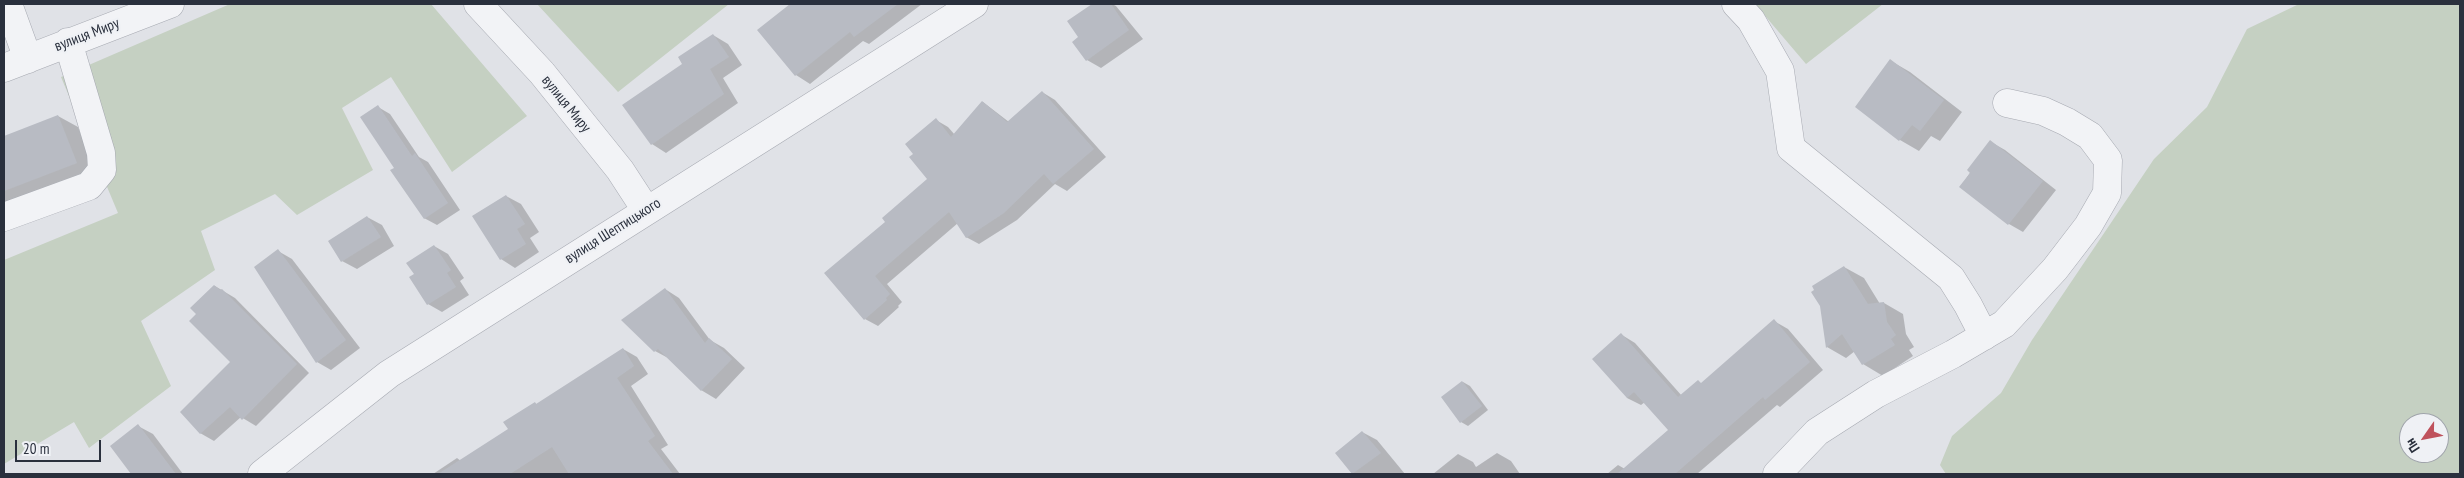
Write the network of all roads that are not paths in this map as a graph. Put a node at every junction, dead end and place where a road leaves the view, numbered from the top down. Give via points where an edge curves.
1 (8, 4) edge
2 (170, 4) edge
3 (478, 4) edge
4 (974, 4) edge
5 (1736, 4) edge
6 (68, 42) junction
7 (16, 63) edge
8 (2007, 103) dead end
9 (646, 210) junction
10 (4, 217) edge
11 (1984, 336) junction
12 (262, 474) edge
13 (1777, 474) edge

1 - 7 street
2 - 6 street, вулиця Миру
3 - 9 street, вулиця Миру via 542,73 620,170
4 - 9 street, вулиця Шептицького
5 - 11 street via 1751,20 1780,71 1791,148 1951,278
6 - 7 street, вулиця Миру
6 - 10 street via 102,153 102,170 89,186
8 - 11 street via 2042,111 2090,136 2108,160 2108,193 2055,269 2004,324
9 - 12 street, вулиця Шептицького via 389,374
11 - 13 street via 1876,394 1817,432

